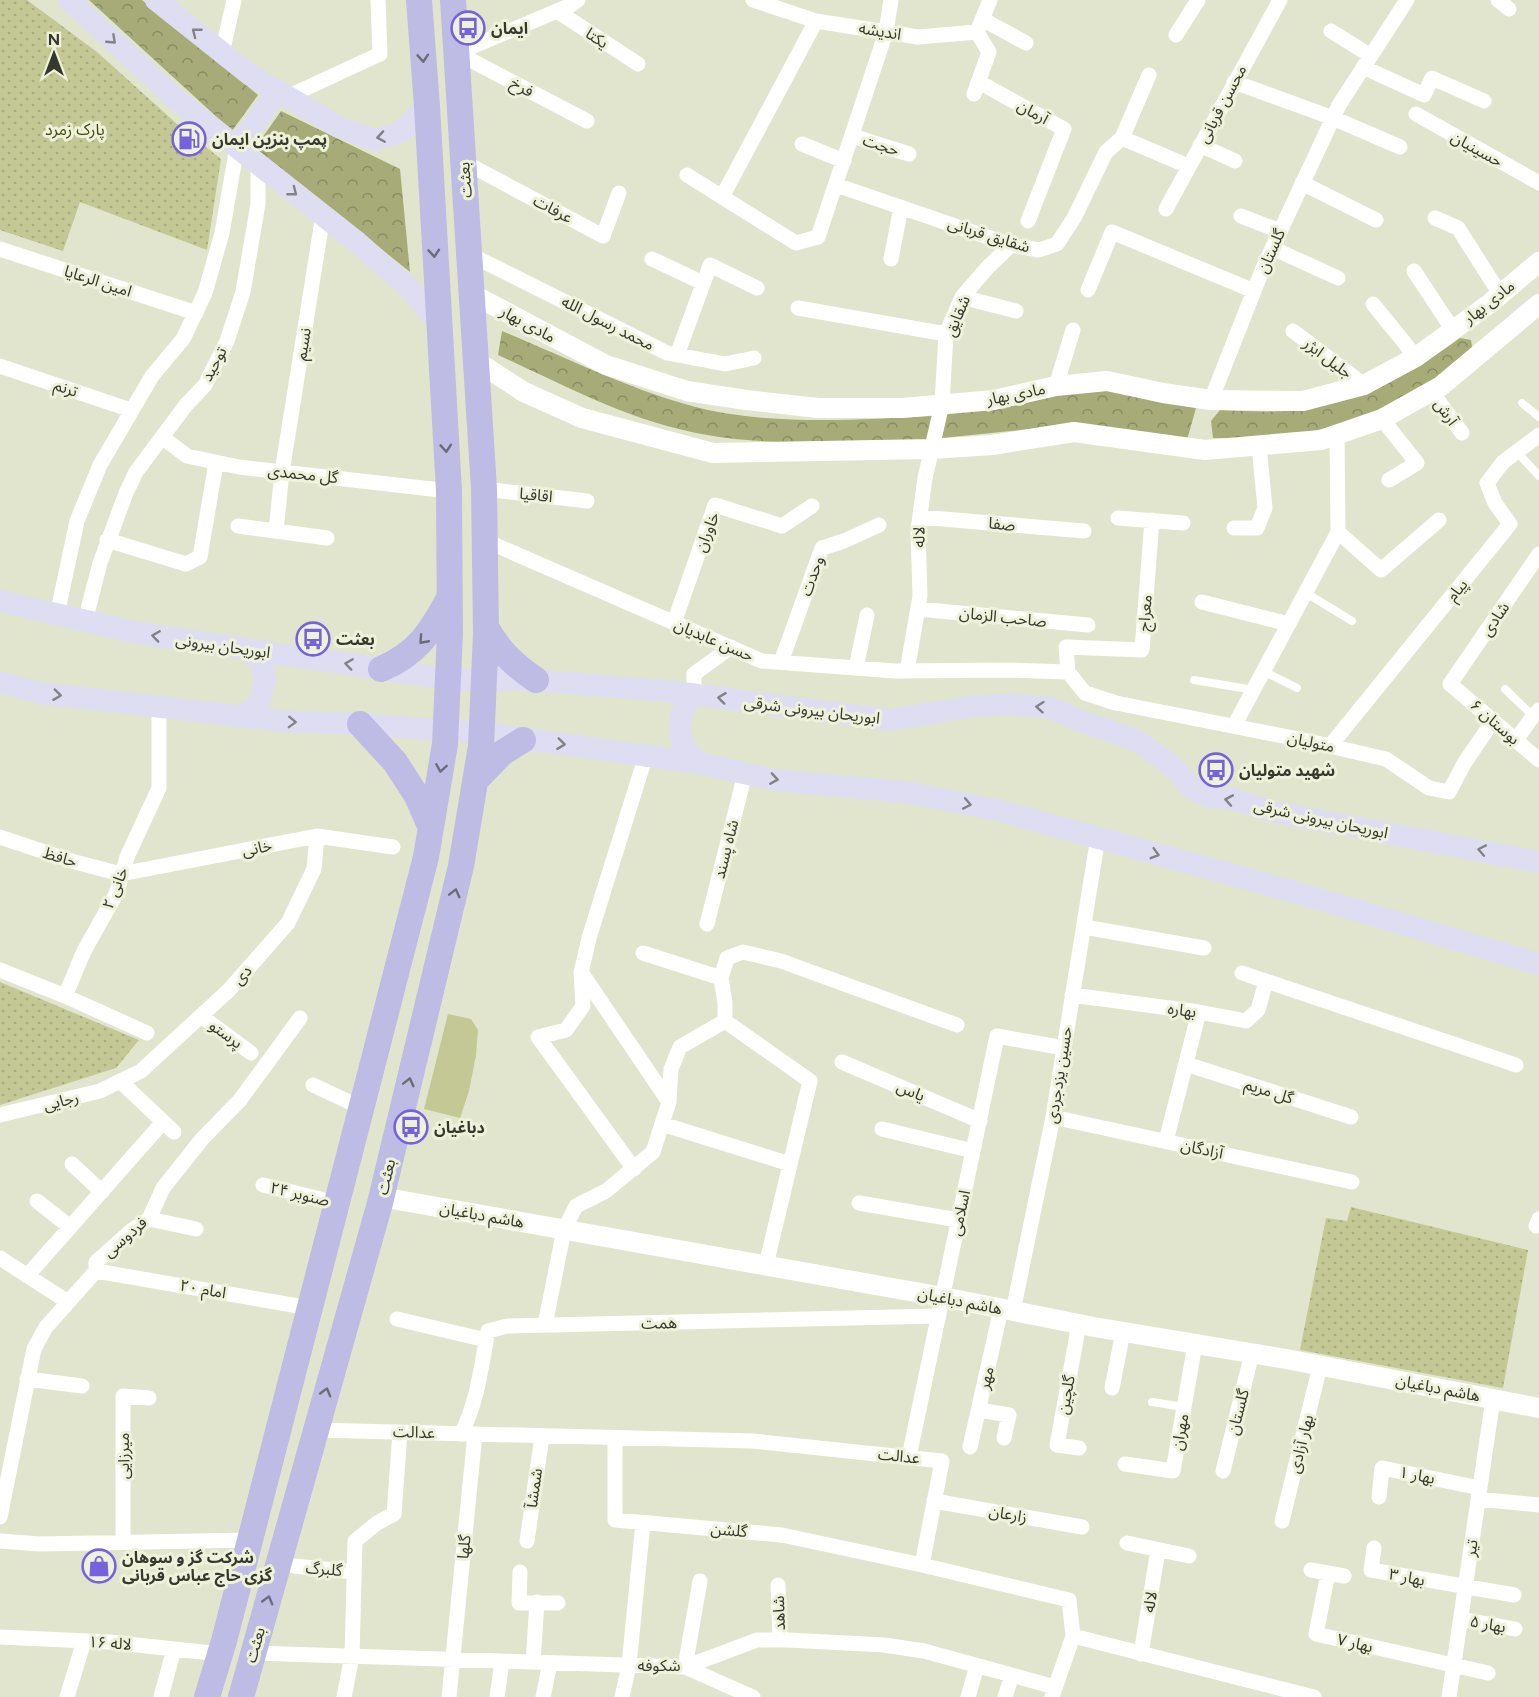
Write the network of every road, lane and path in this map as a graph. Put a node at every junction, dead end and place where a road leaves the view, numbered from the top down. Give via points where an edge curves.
1 (69, 0) edge
2 (156, 0) edge
3 (234, 0) edge
4 (378, 0) edge
5 (419, 0) edge
6 (453, 0) edge
7 (578, 0) edge
8 (753, 0) edge
9 (891, 0) edge
10 (990, 0) edge
11 (1198, 0) edge
12 (1280, 0) edge
13 (1407, 0) edge
14 (557, 11) junction
15 (816, 21) junction
16 (979, 25) junction
17 (1331, 31) dead end
18 (886, 32) junction
19 (1176, 35) dead end
20 (1026, 42) dead end
21 (222, 53) junction
22 (456, 53) junction
23 (1367, 62) junction
24 (638, 64) dead end
25 (1149, 75) dead end
26 (1234, 82) junction
27 (283, 94) junction
28 (1484, 102) dead end
29 (427, 106) junction
30 (1336, 111) junction
31 (1416, 114) dead end
32 (587, 121) dead end
33 (852, 136) junction
34 (1122, 138) junction
35 (802, 144) dead end
36 (1200, 145) junction
37 (237, 147) junction
38 (1400, 147) dead end
39 (909, 154) dead end
40 (844, 161) junction
41 (1235, 161) dead end
42 (464, 162) junction
43 (258, 164) junction
44 (1188, 166) junction
45 (687, 175) dead end
46 (1302, 183) junction
47 (1539, 183) edge
48 (836, 185) junction
49 (619, 194) dead end
50 (722, 197) junction
51 (901, 207) junction
52 (1166, 209) dead end
53 (323, 215) junction
54 (1241, 216) dead end
55 (1435, 218) dead end
56 (1376, 220) dead end
57 (1028, 221) dead end
58 (1280, 231) junction
59 (1011, 245) junction
60 (1272, 248) junction
61 (0, 249) edge
62 (470, 254) junction
63 (652, 259) dead end
64 (891, 259) dead end
65 (1539, 262) edge
66 (1414, 271) dead end
67 (1338, 278) dead end
68 (704, 283) junction
69 (757, 288) dead end
70 (1088, 290) dead end
71 (1254, 291) junction
72 (472, 294) junction
73 (1500, 294) junction
74 (962, 297) junction
75 (1373, 304) dead end
76 (1539, 304) edge
77 (798, 308) dead end
78 (1016, 310) dead end
79 (196, 313) junction
80 (439, 324) junction
81 (1073, 330) dead end
82 (1453, 330) junction
83 (1293, 331) dead end
84 (946, 333) junction
85 (677, 354) junction
86 (1416, 357) junction
87 (754, 358) dead end
88 (476, 361) junction
89 (0, 366) edge
90 (1364, 385) junction
91 (1056, 386) junction
92 (1431, 391) junction
93 (1211, 400) junction
94 (1522, 403) dead end
95 (942, 404) junction
96 (131, 410) junction
97 (1539, 417) edge
98 (1382, 419) junction
99 (1462, 433) dead end
100 (1337, 434) junction
101 (1539, 435) edge
102 (163, 438) junction
103 (1258, 446) junction
104 (932, 449) junction
105 (1517, 452) junction
106 (216, 463) junction
107 (282, 472) junction
108 (1539, 476) edge
109 (1389, 480) dead end
110 (484, 489) junction
111 (449, 491) junction
112 (587, 501) dead end
113 (812, 506) dead end
114 (920, 517) junction
115 (1118, 518) dead end
116 (1152, 520) junction
117 (1439, 520) dead end
118 (1183, 523) dead end
119 (879, 525) dead end
120 (238, 526) dead end
121 (1234, 528) dead end
122 (276, 531) junction
123 (1084, 531) dead end
124 (1338, 532) junction
125 (327, 538) dead end
126 (107, 540) junction
127 (484, 540) junction
128 (1539, 554) edge
129 (1306, 593) junction
130 (450, 597) junction
131 (0, 601) edge
132 (1202, 602) dead end
133 (918, 609) junction
134 (57, 615) junction
135 (867, 615) dead end
136 (85, 621) junction
137 (1352, 621) dead end
138 (674, 623) junction
139 (1289, 624) junction
140 (1088, 625) dead end
141 (486, 627) junction
142 (731, 647) junction
143 (249, 650) junction
144 (781, 662) junction
145 (856, 668) junction
146 (381, 669) junction
147 (907, 671) junction
148 (1263, 671) junction
149 (1068, 672) junction
150 (448, 679) junction
151 (536, 680) junction
152 (1194, 680) dead end
153 (484, 681) junction
154 (0, 682) edge
155 (1450, 684) joint
156 (1297, 688) dead end
157 (1505, 689) dead end
158 (1254, 690) junction
159 (1084, 693) junction
160 (694, 695) junction
161 (159, 707) junction
162 (1536, 713) edge
163 (242, 717) junction
164 (1078, 720) junction
165 (1493, 721) junction
166 (360, 724) junction
167 (1234, 726) junction
168 (445, 730) junction
169 (482, 733) junction
170 (523, 740) junction
171 (1516, 740) junction
172 (1330, 746) junction
173 (646, 755) junction
174 (1539, 760) edge
175 (699, 763) junction
176 (745, 774) junction
177 (475, 782) junction
178 (431, 828) junction
179 (317, 836) junction
180 (0, 837) edge
181 (1098, 837) junction
182 (393, 848) dead end
183 (1539, 862) edge
184 (121, 874) junction
185 (707, 924) dead end
186 (1084, 927) junction
187 (1204, 948) dead end
188 (643, 953) dead end
189 (1539, 964) edge
190 (0, 970) edge
191 (581, 972) junction
192 (1242, 973) dead end
193 (721, 978) junction
194 (1266, 981) junction
195 (1072, 995) junction
196 (65, 996) junction
197 (1199, 1012) junction
198 (201, 1016) junction
199 (300, 1018) dead end
200 (725, 1021) junction
201 (957, 1025) dead end
202 (147, 1033) dead end
203 (1064, 1048) junction
204 (251, 1053) dead end
205 (842, 1062) dead end
206 (1186, 1064) junction
207 (1516, 1065) dead end
208 (120, 1081) junction
209 (313, 1085) dead end
210 (669, 1102) junction
211 (362, 1108) junction
212 (0, 1115) edge
213 (1053, 1117) junction
214 (1351, 1117) dead end
215 (980, 1121) junction
216 (662, 1124) junction
217 (882, 1130) dead end
218 (1166, 1142) junction
219 (973, 1151) junction
220 (72, 1164) dead end
221 (790, 1164) junction
222 (634, 1169) junction
223 (1352, 1182) dead end
224 (263, 1185) dead end
225 (102, 1192) junction
226 (381, 1197) junction
227 (37, 1201) dead end
228 (337, 1203) junction
229 (860, 1203) dead end
230 (149, 1219) junction
231 (958, 1220) junction
232 (70, 1227) junction
233 (196, 1229) dead end
234 (564, 1230) junction
235 (0, 1258) edge
236 (766, 1265) junction
237 (96, 1271) junction
238 (27, 1276) junction
239 (943, 1297) junction
240 (68, 1302) junction
241 (310, 1308) junction
242 (1007, 1310) junction
243 (938, 1316) junction
244 (398, 1319) dead end
245 (1079, 1324) junction
246 (545, 1325) junction
247 (1123, 1332) junction
248 (486, 1340) junction
249 (1195, 1344) junction
250 (1252, 1353) junction
251 (1320, 1366) junction
252 (27, 1379) junction
253 (82, 1386) dead end
254 (1112, 1388) dead end
255 (149, 1398) dead end
256 (1493, 1399) junction
257 (1152, 1402) dead end
258 (1184, 1407) junction
259 (1539, 1408) edge
260 (979, 1410) junction
261 (315, 1430) junction
262 (399, 1432) junction
263 (468, 1434) junction
264 (542, 1436) junction
265 (615, 1438) junction
266 (1004, 1438) dead end
267 (970, 1447) dead end
268 (1079, 1448) dead end
269 (909, 1457) junction
270 (1125, 1464) dead end
271 (1223, 1471) dead end
272 (1479, 1493) junction
273 (1378, 1497) dead end
274 (934, 1501) junction
275 (1539, 1504) edge
276 (0, 1517) edge
277 (1282, 1521) dead end
278 (644, 1522) junction
279 (1082, 1527) dead end
280 (250, 1540) junction
281 (0, 1541) edge
282 (527, 1541) dead end
283 (123, 1542) junction
284 (1127, 1543) dead end
285 (1374, 1548) dead end
286 (1158, 1550) junction
287 (1189, 1556) dead end
288 (922, 1565) junction
289 (294, 1566) dead end
290 (1311, 1570) dead end
291 (354, 1572) junction
292 (520, 1572) dead end
293 (1328, 1573) junction
294 (1344, 1576) dead end
295 (700, 1581) dead end
296 (778, 1585) dead end
297 (1465, 1588) junction
298 (1514, 1595) dead end
299 (537, 1602) junction
300 (558, 1603) dead end
301 (1461, 1619) junction
302 (1515, 1629) dead end
303 (1073, 1636) junction
304 (0, 1637) edge
305 (780, 1640) junction
306 (84, 1641) junction
307 (174, 1649) junction
308 (253, 1653) junction
309 (220, 1654) junction
310 (1141, 1654) junction
311 (352, 1656) junction
312 (453, 1660) junction
313 (502, 1661) junction
314 (533, 1662) junction
315 (550, 1663) junction
316 (629, 1665) junction
317 (977, 1666) junction
318 (1454, 1666) junction
319 (685, 1667) junction
320 (1488, 1673) dead end
321 (1012, 1675) junction
322 (1053, 1692) edge
323 (1305, 1696) edge
324 (68, 1697) edge
325 (161, 1697) edge
326 (207, 1697) edge
327 (241, 1697) edge
328 (344, 1697) edge
329 (449, 1697) edge
330 (497, 1697) edge
331 (543, 1697) edge
332 (622, 1697) edge
333 (753, 1697) edge
334 (968, 1697) edge
335 (1005, 1697) edge
336 (1449, 1697) edge

1 -> 37 main road via 176,99
21 -> 2 main road
3 - 21 street
4 - 27 street via 380,54
5 -> 29 main road, بعثت
6 - 22 main road, بعثت
7 - 14 street
8 - 15 street, اندیشه
9 - 18 street
10 - 16 street
11 - 19 street
12 - 26 street, محسن قربانی
13 - 23 street, گلستان
14 - 22 street
14 - 24 street, یکتا
15 - 18 street, اندیشه
15 - 50 street
16 - 18 street, اندیشه via 918,37
16 - 20 street
16 - 57 street, آرمان via 989,52 977,88 1064,129
17 - 23 street
18 - 33 street
21 - 27 main road
22 - 32 street, فرخ
22 - 42 main road, بعثت
23 - 28 street via 1424,95 1432,78
23 - 30 street, گلستان
25 - 34 street, شقایق قربانی
26 - 30 street
26 - 36 street, محسن قربانی
29 -> 27 main road via 401,132 375,140 339,127
27 - 37 main road
29 -> 80 main road, بعثت
30 - 38 street
30 - 46 street, گلستان
31 - 47 street, حسینیان
33 - 39 street, حجت
33 - 40 street
34 - 44 street
34 - 59 street, شقایق قربانی via 1106,152 1057,244 1039,250
35 - 40 street
36 - 41 street
36 - 44 street, محسن قربانی
37 - 43 main road
37 - 79 street via 222,233
40 - 48 street
42 - 49 street, عرفات via 603,236
42 - 62 main road, بعثت
43 -> 53 main road
43 - 102 street, توحید via 258,204 243,292 227,341 205,385
44 - 52 street, محسن قربانی
45 - 50 street
46 - 56 street
46 - 58 street, گلستان
48 - 50 street via 818,237 796,243
48 - 51 street, شقایق قربانی
51 - 59 street, شقایق قربانی
51 - 64 street
53 - 80 main road via 409,288
53 - 107 street, نسیم
54 - 58 street
55 - 73 street via 1458,228
58 - 60 street, گلستان
59 - 74 street, شقایق
60 - 67 street
60 - 71 street, گلستان
61 - 79 street, امین الرعایا
62 - 72 main road, بعثت
62 - 85 street, محمد رسول الله via 667,353
63 - 68 street
65 - 73 street, مادی بهار
66 - 82 street
68 - 69 street via 710,265
68 - 85 street
70 - 71 street via 1112,232
71 - 93 street, گلستان
72 - 88 main road, بعثت
72 - 95 street, مادی بهار via 606,365 687,391 818,408
73 - 82 street, مادی بهار
74 - 78 street
74 - 84 street, شقایق
75 - 86 street
76 - 92 street, مادی بهار
77 - 84 street
79 - 96 street via 183,339 152,376
80 -> 111 main road, بعثت
81 - 91 street
82 - 86 street, مادی بهار
83 - 90 street, جلیل ابژر
84 - 95 street, شقایق
85 - 87 street, محمد رسول الله via 725,364
86 - 90 street, مادی بهار
88 - 104 street, مادی بهار via 524,392 582,418 713,453
88 - 110 main road, بعثت
89 - 96 street, ترنم
90 - 93 street, مادی بهار via 1303,401
91 - 93 street, مادی بهار via 1107,381
91 - 95 street, مادی بهار via 994,400
92 - 98 street, مادی بهار
92 - 99 street, آرش
94 - 97 lane
95 - 104 street, لاله
96 - 134 street via 100,465 77,521
98 - 100 street, مادی بهار
98 - 109 street via 1417,463
100 - 103 street, مادی بهار via 1321,440
100 - 124 street
101 - 105 street, پیام
102 - 106 street, گل محمدی via 187,456
102 - 126 street, توحید via 136,472
103 - 104 street, مادی بهار via 1205,450 1074,432 992,445
103 - 121 street via 1265,508 1257,528
104 - 114 street, لاله
105 - 108 lane
105 - 172 street, پیام via 1503,462 1487,483 1510,524
106 - 107 street, گل محمدی
106 - 126 street via 200,556 186,564
107 - 111 street, گل محمدی
107 - 122 street, نسیم
110 - 112 street, اقاقیا
110 - 127 main road, بعثت
111 - 130 main road, بعثت
113 - 138 street, خاوران via 782,526 716,506
114 - 123 street, صفا
114 - 133 street, لاله
115 - 116 street
116 - 118 street
116 - 149 street, معراج via 1142,650 1066,647
117 - 124 street via 1381,570
119 - 144 street, وحدت via 822,548
120 - 122 street
122 - 125 street
124 - 129 street
126 - 136 street, توحید
127 - 138 street, حسن عابدیان
127 - 141 main road, بعثت
128 - 155 street, شادی
129 - 137 lane
129 - 139 street
130 -> 146 main road via 432,630 414,650
130 - 150 main road, بعثت
131 - 134 main road, ابوریحان بیرونی
132 - 139 street
133 - 140 street, صاحب الزمان
133 - 147 street, لاله
134 - 136 main road, ابوریحان بیرونی
135 - 145 street
143 -> 136 main road, ابوریحان بیرونی
138 - 142 street, حسن عابدیان
139 - 148 street
141 - 151 main road via 511,662
141 - 153 main road, بعثت
142 - 144 street, حسن عابدیان via 762,661
142 - 160 street via 694,674
146 -> 143 main road, ابوریحان بیرونی
143 - 163 main road via 262,665 265,680 259,703
144 - 145 street, حسن عابدیان
145 - 147 street, حسن عابدیان
146 - 150 main road, ابوریحان بیرونی
147 - 149 street, حسن عابدیان
148 - 156 lane
148 - 158 street
149 - 159 street
150 - 153 main road, ابوریحان بیرونی
150 - 168 main road, بعثت
151 - 153 main road, ابوریحان بیرونی شرقی
151 - 160 main road, ابوریحان بیرونی شرقی
152 - 158 lane
153 - 169 main road, بعثت
154 -> 161 main road via 40,693
155 - 165 street, بوستان ۶
157 - 162 lane
158 - 167 street
159 - 164 street
159 - 167 street, متولیان
164 -> 160 main road, ابوریحان بیرونی شرقی via 1052,708 1010,704 890,720
160 - 175 main road via 680,717 680,735 686,751
161 - 163 main road
161 - 184 street, خانی ۲ via 159,788
162 - 171 street
163 -> 166 main road
183 -> 164 main road, ابوریحان بیرونی شرقی via 1270,812 1233,799 1210,797 1190,788 1172,766 1136,740
165 - 171 street, بوستان ۶
165 - 172 street, متولیان via 1449,792 1429,788 1386,759
166 - 168 main road
166 - 178 main road via 395,762 417,796
167 - 172 street, متولیان
168 - 169 main road
168 -> 178 main road, بعثت
169 - 170 main road
169 - 177 main road, بعثت
170 -> 173 main road
170 - 177 main road via 501,753
171 - 174 street, بوستان ۶
173 - 175 main road
173 - 191 street
175 - 176 main road
176 -> 181 main road via 905,792 997,810
176 - 185 street, شاه پسند
226 -> 177 main road, بعثت via 461,866
178 - 211 main road, بعثت
179 - 182 street, خانی
179 - 184 street, خانی
179 - 198 street, دی via 314,869 288,922
180 - 184 street, حافظ
181 - 186 street, حسین یزدجردی
181 -> 189 main road
184 - 196 street, خانی ۲ via 116,894 84,951
186 - 187 street
186 - 195 street, حسین یزدجردی
188 - 193 street
190 - 196 street
191 - 210 street
191 - 222 street via 584,1006 566,1030 537,1037
192 - 194 street
193 - 200 street
193 - 201 street via 727,958 743,952 782,960
194 - 197 street, بهاره via 1258,1010 1246,1021
194 - 207 street
195 - 197 street, بهاره
195 - 203 street, حسین یزدجردی
196 - 202 street
197 - 206 street
198 - 204 street, پرستو
198 - 208 street, دی via 141,1071
199 - 230 street, فردوسی via 240,1100 163,1188
200 - 210 street via 680,1047 671,1069
200 - 221 street via 810,1081
203 - 213 street, حسین یزدجردی
203 - 215 street, اسلامی via 998,1036
205 - 215 street, یاس
206 - 214 street, گل مریم
206 - 218 street
208 - 212 street, رجایی via 100,1091
208 - 225 street via 169,1127
209 - 211 street
210 - 216 street
211 - 228 main road, بعثت
213 - 218 street, آزادگان
213 - 242 street, حسین یزدجردی
215 - 219 street, اسلامی
216 - 221 street
216 - 222 street via 653,1152
217 - 219 street
218 - 223 street, آزادگان
219 - 231 street, اسلامی
220 - 225 street
221 - 236 street
222 - 234 street via 606,1191 576,1206
224 - 228 street, صنوبر ۲۴
225 - 232 street
226 - 234 street, هاشم دباغیان
261 -> 226 main road, بعثت
227 - 232 street
228 - 241 main road, بعثت
229 - 231 street
230 - 233 street
230 - 237 street, فردوسی via 96,1262
231 - 239 street, اسلامی
232 - 238 street
234 - 236 street, هاشم دباغیان
234 - 246 street
235 - 238 street
236 - 239 street, هاشم دباغیان
237 - 240 street, فردوسی
237 - 241 street, امام ۲۰
238 - 240 street
239 - 242 street, هاشم دباغیان
239 - 243 street, اسلامی
240 - 252 street, فردوسی via 46,1327 34,1349
241 - 280 main road, بعثت
242 - 245 street, هاشم دباغیان
242 - 260 street, مهر
243 - 246 street, همت
243 - 269 street, اسلامی
244 - 248 street
245 - 247 street, هاشم دباغیان
245 - 268 street, گلچین via 1057,1445
246 - 248 street, همت via 507,1326 488,1331
247 - 249 street, هاشم دباغیان
247 - 254 street
248 - 263 street
249 - 250 street, هاشم دباغیان
249 - 258 street, مهران
250 - 251 street, هاشم دباغیان
250 - 271 street, گلستان
251 - 256 street, هاشم دباغیان
251 - 277 street, بهار آزادی
252 - 253 street
252 - 276 street, فردوسی
255 - 283 street, میرزایی via 123,1396
256 - 259 street, هاشم دباغیان
256 - 272 street, تیر
257 - 258 lane
258 - 270 street, مهران via 1173,1472
260 - 266 street via 1009,1415
260 - 267 street, مهر
261 - 262 street, عدالت
308 -> 261 main road, بعثت
262 - 263 street, عدالت
262 - 291 street via 394,1514 355,1541
263 - 264 street, عدالت
263 - 312 street, گلها
264 - 265 street, عدالت
264 - 282 street, شمشآ
265 - 269 street, عدالت via 753,1442
265 - 278 street, گلشن via 615,1520
269 - 274 street, عدالت via 942,1461
272 - 273 street, بهار ۱ via 1382,1468
272 - 275 street
272 - 297 street, تیر
274 - 279 street, زارعان
274 - 288 street, عدالت
278 - 288 street, گلشن via 782,1535
278 - 316 street
280 - 283 street
280 - 309 main road, بعثت
281 - 283 street
284 - 286 street
285 - 297 street, بهار ۳ via 1371,1570
286 - 287 street
286 - 310 street, لاله
288 - 303 street via 1069,1600
289 - 291 street, گلبرگ
290 - 293 street
291 - 311 street
292 - 299 street via 519,1603
293 - 294 street
293 - 318 street, بهار ۷ via 1316,1634
295 - 319 street
296 - 305 street, شاهد
297 - 298 street
297 - 301 street, تیر
299 - 300 street
299 - 314 street
301 - 302 street, بهار ۵
301 - 318 street, تیر
303 - 310 street
303 - 322 street
304 - 306 street, لاله ۱۶
305 - 317 street, شکوفه via 884,1645
305 - 319 street, شکوفه via 757,1640
306 - 307 street, لاله ۱۶
306 - 324 street
307 - 309 street, لاله ۱۶
307 - 325 street
308 - 311 street, شکوفه
308 - 327 main road, بعثت
309 - 326 main road, بعثت
310 - 323 street
311 - 312 street, شکوفه
311 - 328 street
312 - 313 street, شکوفه
312 - 329 street
313 - 314 street, شکوفه
313 - 330 street
314 - 315 street, شکوفه
315 - 316 street, شکوفه
315 - 331 street
316 - 319 street, شکوفه
316 - 332 street
317 - 321 street, شکوفه
317 - 334 street
318 - 320 street
318 - 336 street, تیر
319 - 333 street
321 - 322 street, شکوفه
321 - 335 street

